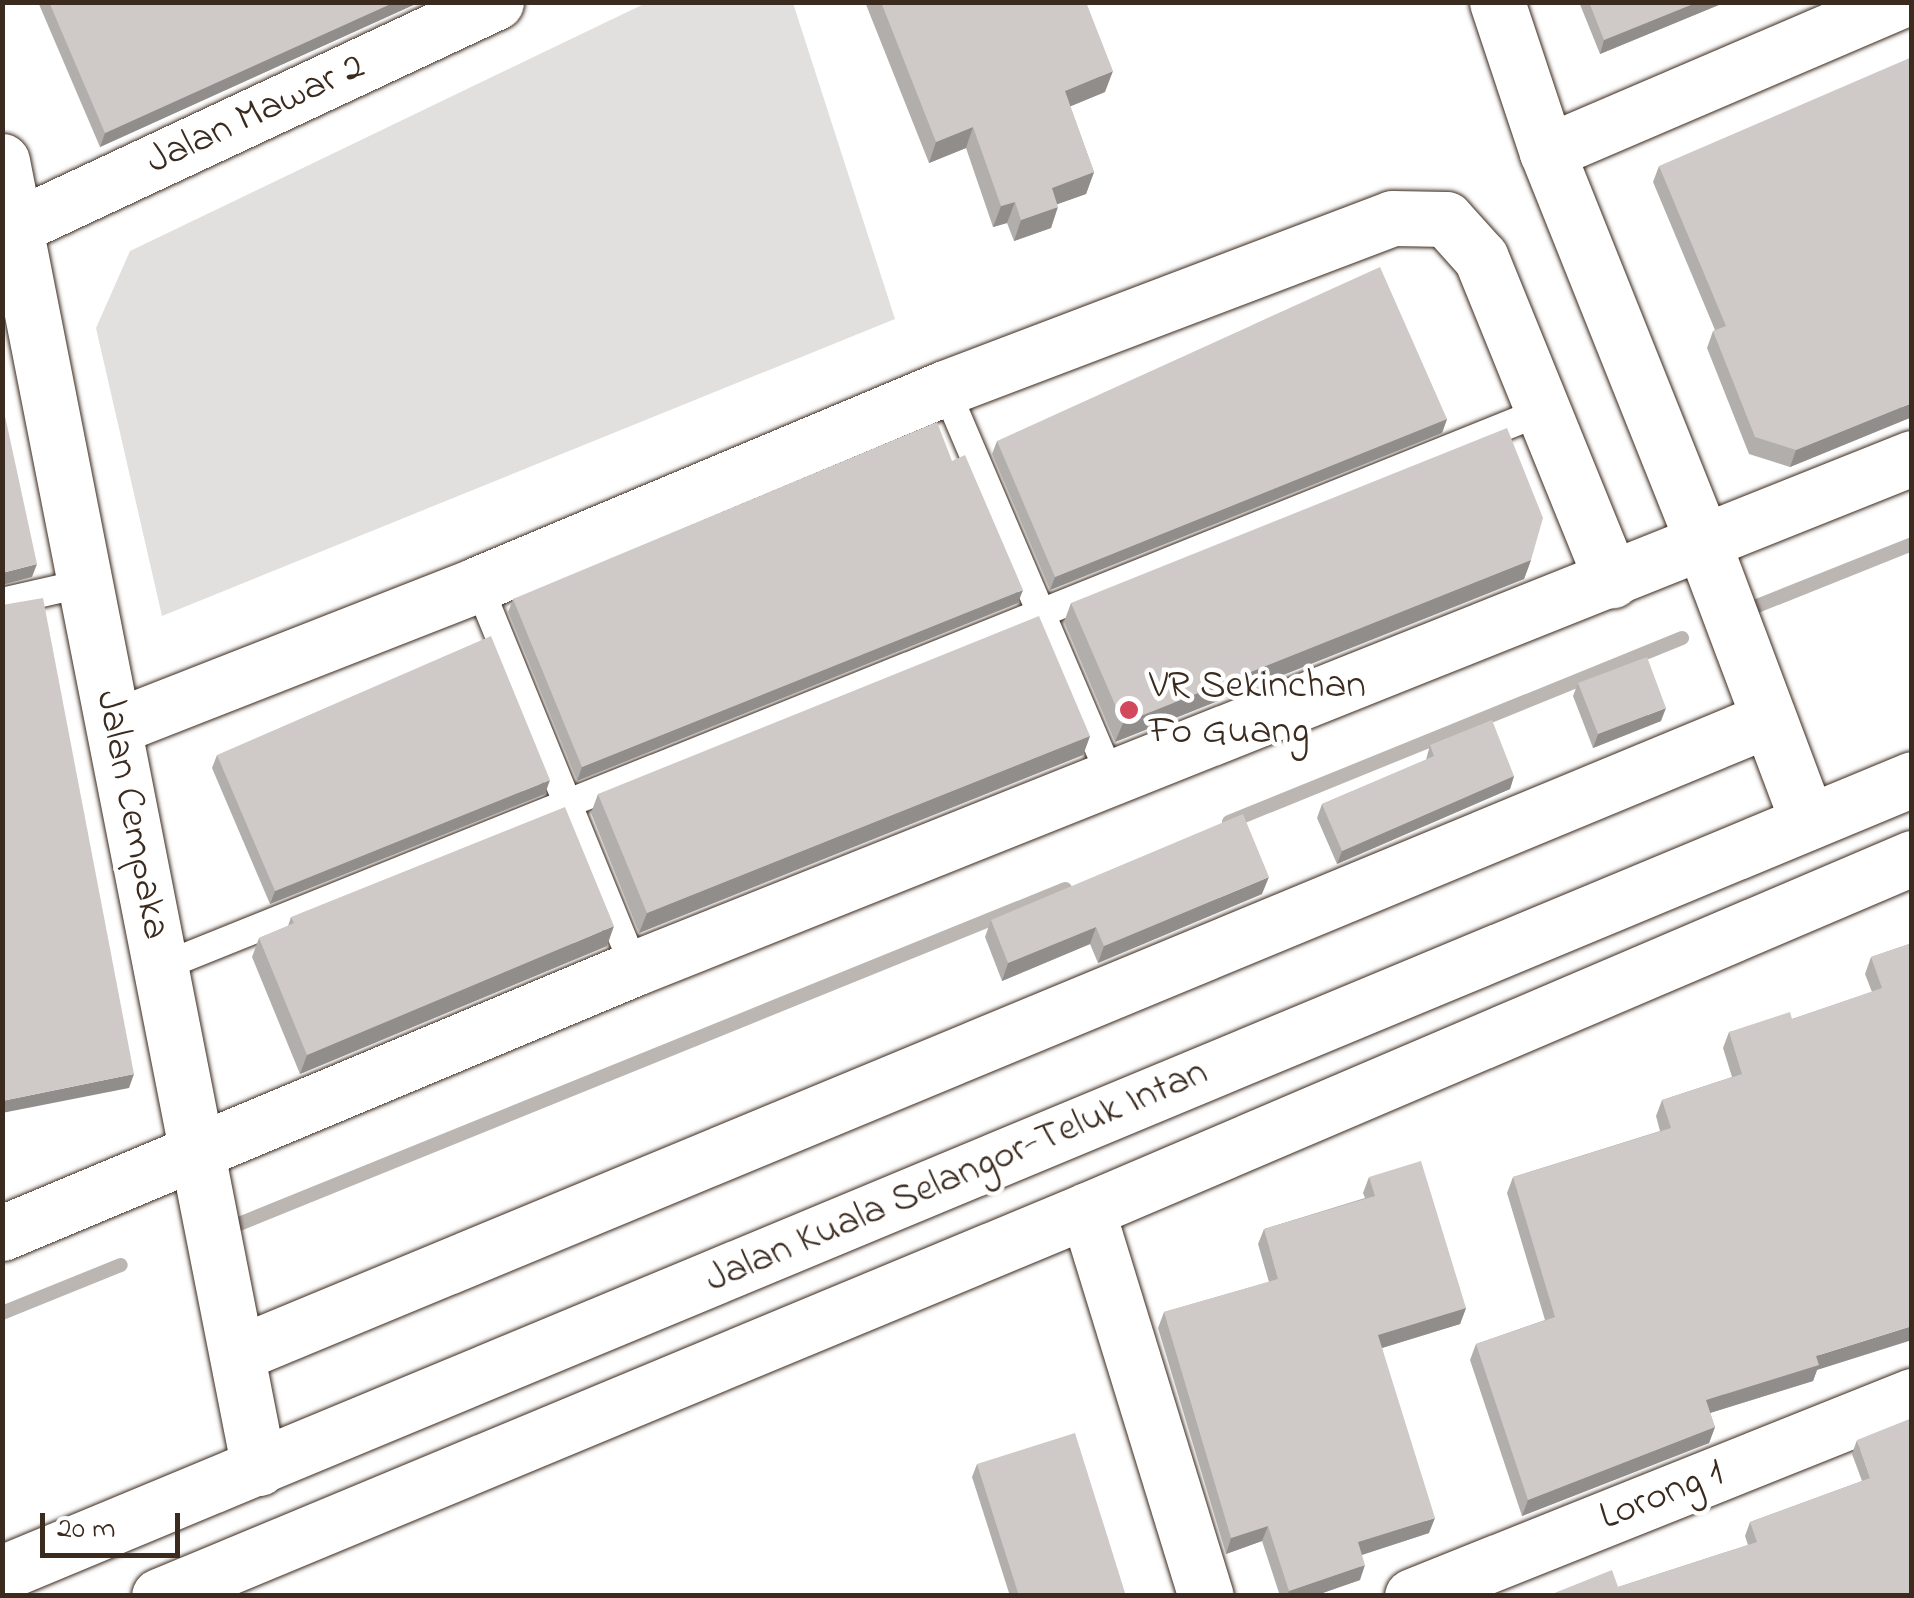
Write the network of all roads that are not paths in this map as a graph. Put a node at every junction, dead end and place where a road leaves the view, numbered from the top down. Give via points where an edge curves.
1 (496, 2) edge
2 (1497, 2) edge
3 (1898, 2) edge
4 (1547, 152) junction
5 (2, 161) edge
6 (15, 227) junction
7 (944, 388) junction
8 (1543, 411) junction
9 (1912, 458) edge
10 (1704, 543) junction
11 (1612, 580) junction
12 (86, 583) junction
13 (478, 584) junction
14 (2, 602) edge
15 (1041, 612) junction
16 (1769, 718) junction
17 (114, 727) junction
18 (1912, 778) edge
19 (1112, 779) junction
20 (567, 803) junction
21 (1808, 822) junction
22 (1912, 858) edge
23 (160, 966) junction
24 (636, 968) junction
25 (197, 1150) junction
26 (1087, 1210) junction
27 (2, 1233) edge
28 (237, 1354) junction
29 (1912, 1396) edge
30 (259, 1468) junction
31 (2, 1573) edge
32 (159, 1596) edge
33 (1206, 1596) edge
34 (1412, 1596) edge

1 - 6 main road, Jalan Mawar 2
2 - 4 main road
3 - 4 main road
4 - 10 main road
5 - 6 main road, Jalan Cempaka
6 - 12 main road, Jalan Cempaka
7 - 8 main road via 1392,218 1446,219 1481,258
7 - 13 main road
7 - 15 lane
8 - 11 main road
8 - 15 lane
9 - 10 main road
10 - 11 main road
10 - 16 main road
11 - 19 main road
12 - 14 lane
12 - 17 main road, Jalan Cempaka
13 - 17 main road
13 - 20 lane
15 - 19 lane
15 - 20 lane
16 - 21 main road
16 - 28 main road
17 - 23 main road, Jalan Cempaka
18 - 21 main road, Jalan Kuala Selangor-Teluk Intan
19 - 24 main road
20 - 23 lane
20 - 24 lane
21 - 30 main road, Jalan Kuala Selangor-Teluk Intan
22 - 26 main road, Jalan Kuala Selangor-Teluk Intan
23 - 25 main road, Jalan Cempaka
24 - 25 main road
25 - 27 main road
25 - 28 main road, Jalan Cempaka
26 - 32 main road, Jalan Kuala Selangor-Teluk Intan
26 - 33 main road
28 - 30 main road, Jalan Cempaka
29 - 34 main road, Lorong 1
30 - 31 main road, Jalan Kuala Selangor-Teluk Intan

